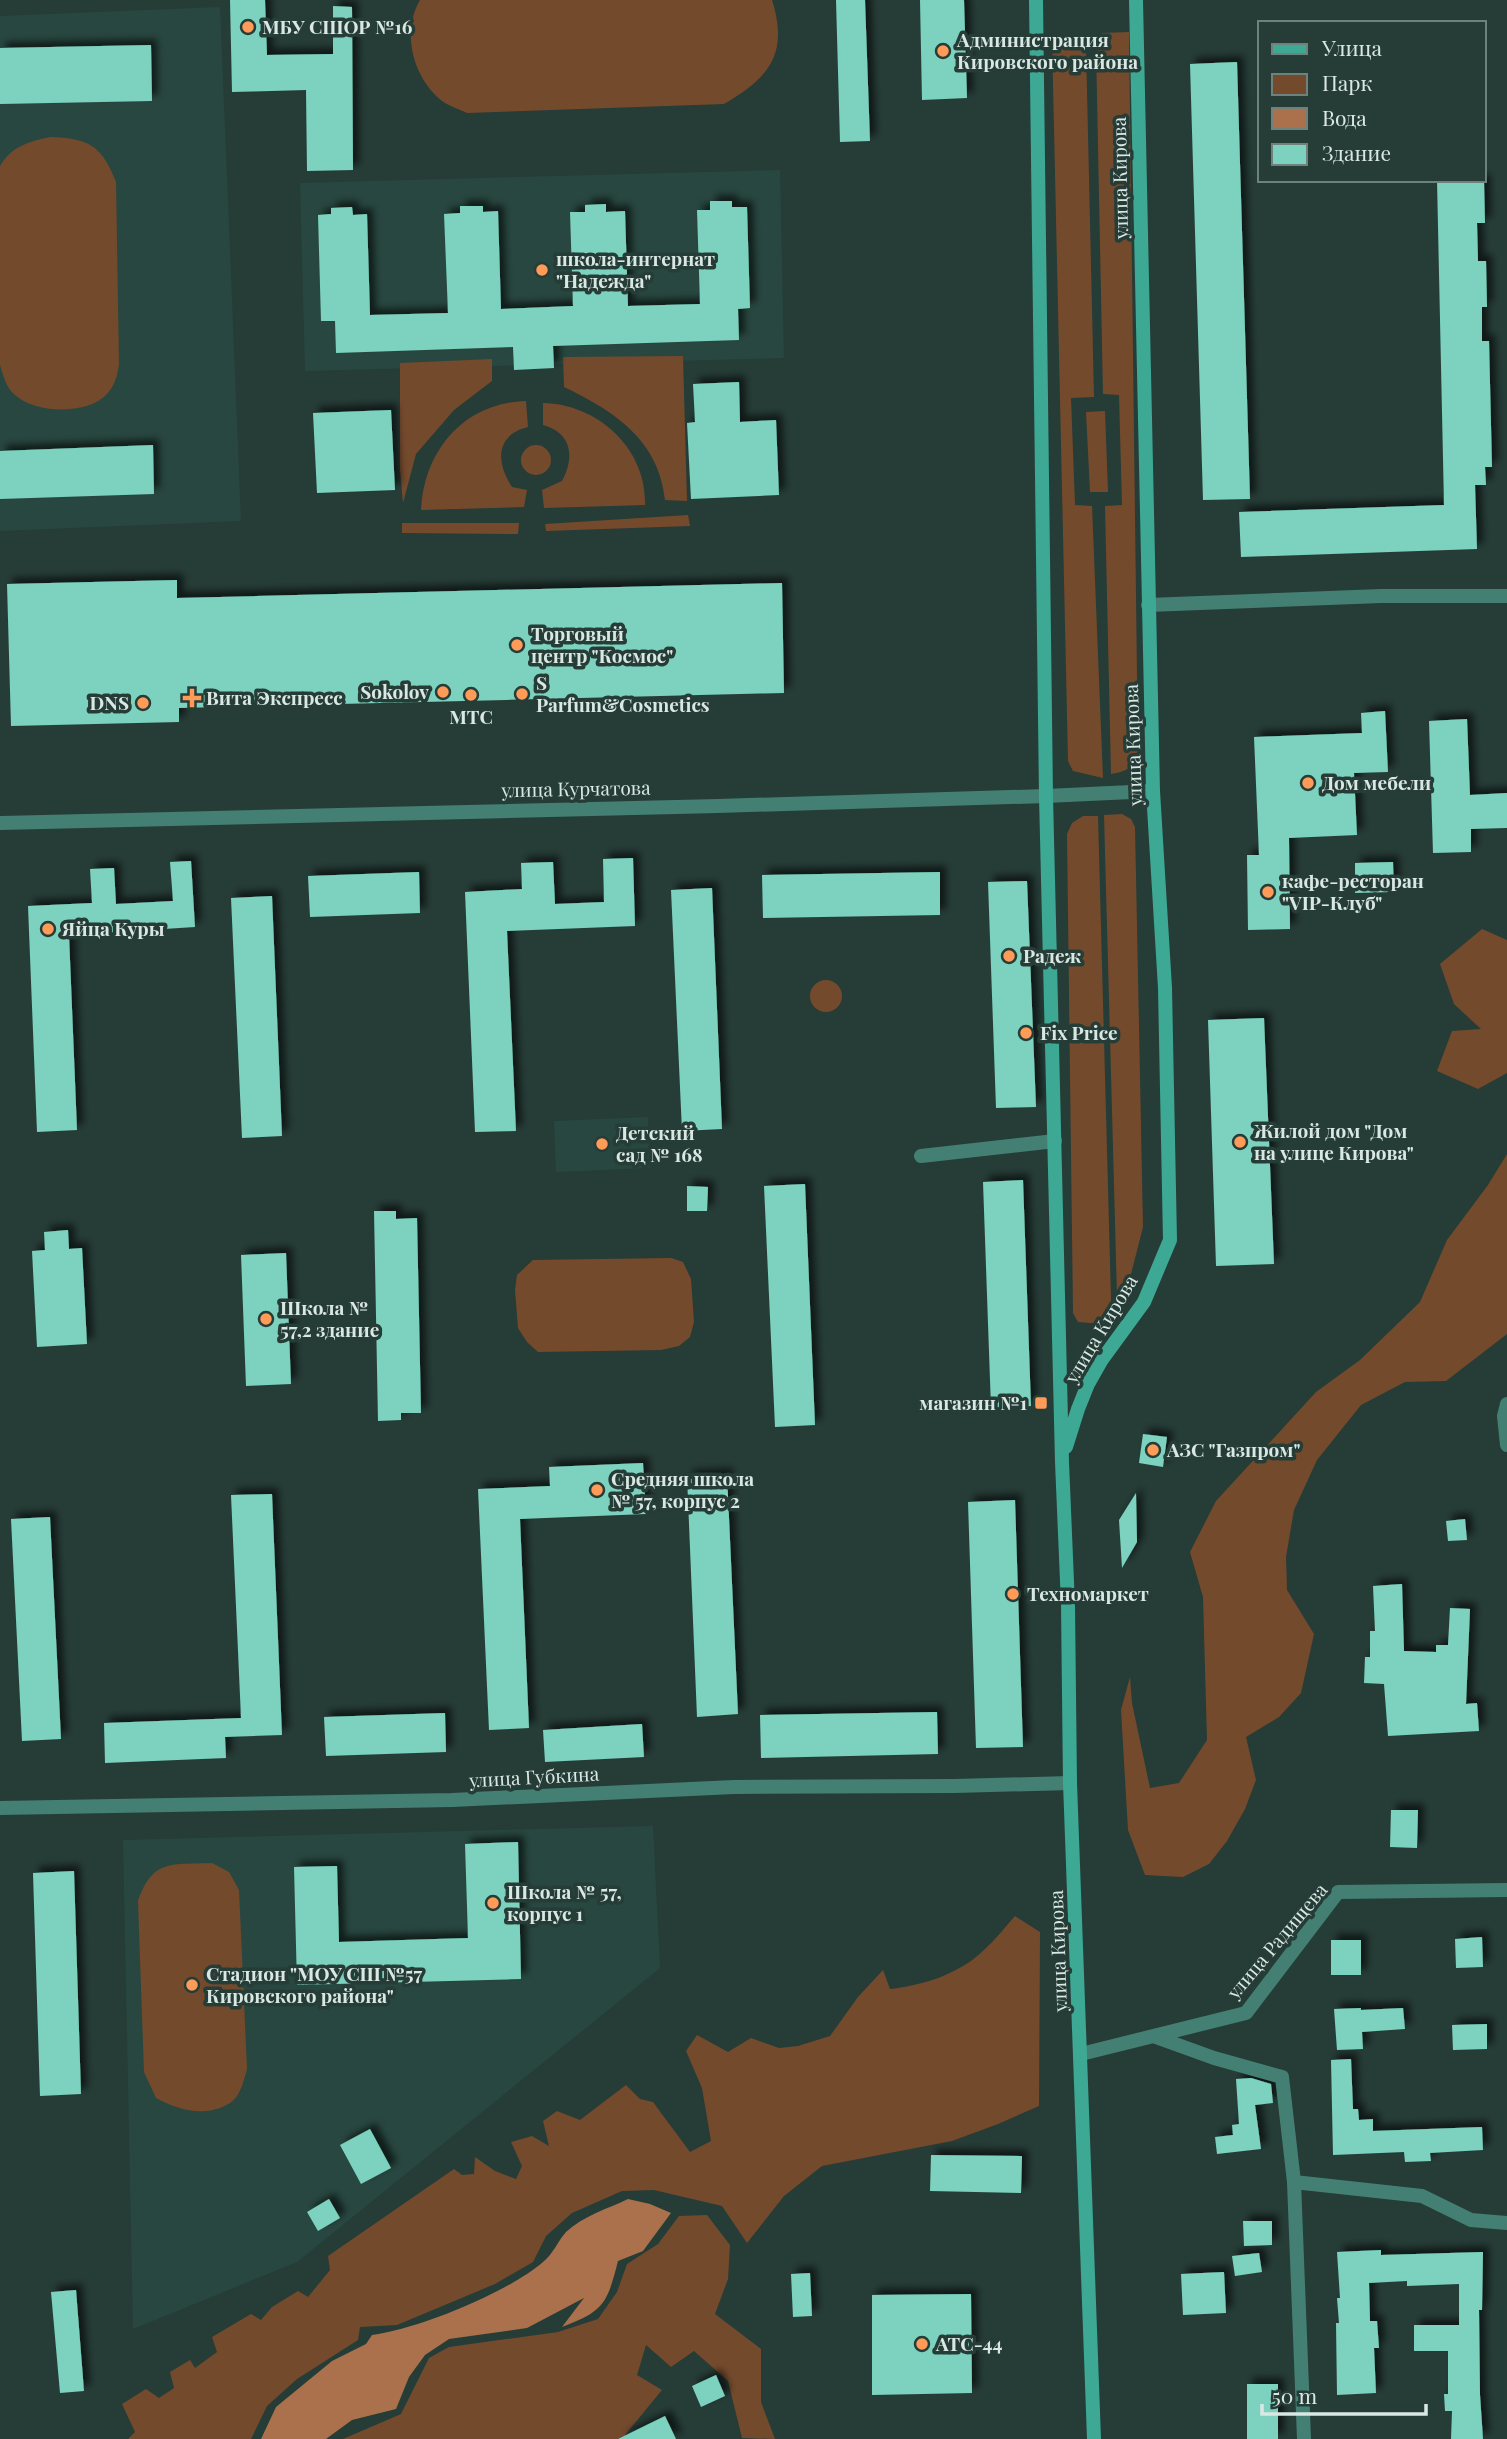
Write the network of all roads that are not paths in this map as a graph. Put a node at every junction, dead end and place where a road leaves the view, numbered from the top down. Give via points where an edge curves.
1 (1036, 0) edge
2 (1136, 0) edge
3 (1507, 596) edge
4 (1148, 605) junction
5 (1153, 791) junction
6 (1046, 796) junction
7 (0, 823) edge
8 (1055, 1141) junction
9 (921, 1156) dead end
10 (1505, 1410) edge
11 (1507, 1445) edge
12 (1062, 1462) junction
13 (1070, 1783) junction
14 (0, 1808) edge
15 (1507, 1890) edge
16 (1152, 2036) junction
17 (1081, 2054) junction
18 (1294, 2182) junction
19 (1507, 2223) edge
20 (1094, 2439) edge
21 (1304, 2439) edge

1 - 6 main road, улица Кирова
2 - 4 main road, улица Кирова
3 - 4 street
4 - 5 main road, улица Кирова
5 - 6 street, улица Курчатова
5 - 12 main road, улица Кирова via 1166,988 1170,1240 1144,1302 1088,1384
6 - 7 street, улица Курчатова
6 - 8 main road, улица Кирова
8 - 9 street
8 - 12 main road, улица Кирова
10 - 11 street
12 - 13 main road, улица Кирова
13 - 14 street, улица Губкина via 734,1787 452,1800
13 - 17 main road, улица Кирова
15 - 16 street, улица Радищева via 1338,1892 1246,2013
16 - 17 street, улица Радищева
16 - 18 street via 1282,2077
17 - 20 main road, улица Кирова
18 - 19 street via 1422,2196 1471,2220
18 - 21 street

